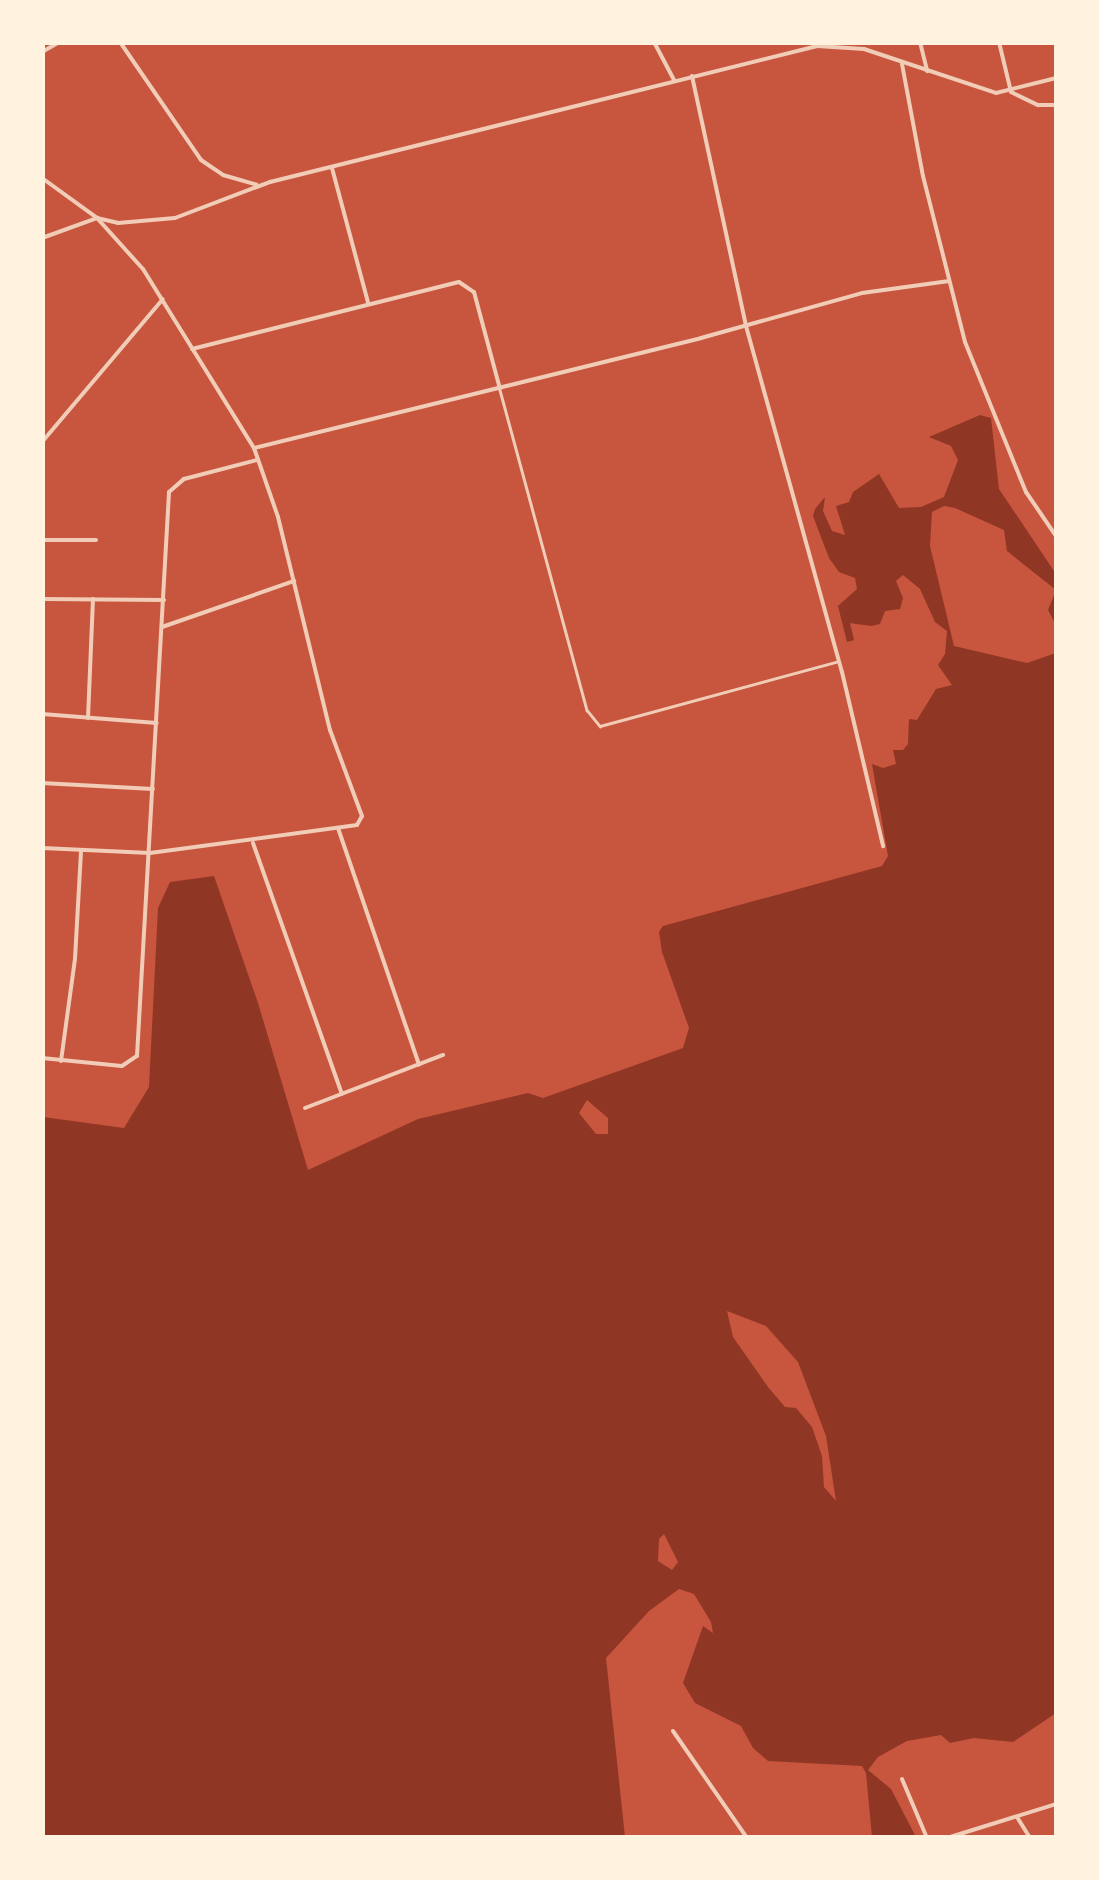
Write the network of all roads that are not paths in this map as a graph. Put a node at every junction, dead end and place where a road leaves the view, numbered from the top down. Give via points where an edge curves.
1 (59, 42) edge
2 (120, 42) edge
3 (654, 42) edge
4 (920, 42) edge
5 (999, 42) edge
6 (831, 43) edge
7 (42, 52) edge
8 (902, 62) junction
9 (926, 70) junction
10 (692, 76) junction
11 (1056, 78) edge
12 (674, 80) junction
13 (1011, 92) junction
14 (1056, 104) edge
15 (332, 168) junction
16 (42, 178) edge
17 (258, 186) junction
18 (97, 218) junction
19 (42, 238) edge
20 (949, 281) junction
21 (162, 299) junction
22 (368, 302) junction
23 (746, 326) junction
24 (192, 349) junction
25 (500, 389) junction
26 (42, 442) edge
27 (254, 448) junction
28 (259, 460) junction
29 (1056, 536) edge
30 (42, 540) edge
31 (96, 540) dead end
32 (294, 581) junction
33 (42, 598) edge
34 (92, 599) junction
35 (164, 600) junction
36 (162, 627) junction
37 (838, 661) junction
38 (42, 714) edge
39 (88, 718) junction
40 (157, 723) junction
41 (42, 783) edge
42 (153, 789) junction
43 (338, 828) junction
44 (253, 842) junction
45 (883, 846) dead end
46 (42, 848) edge
47 (82, 850) junction
48 (150, 853) junction
49 (443, 1054) dead end
50 (42, 1058) edge
51 (61, 1061) junction
52 (419, 1064) junction
53 (342, 1094) junction
54 (305, 1108) dead end
55 (673, 1731) dead end
56 (902, 1779) dead end
57 (1056, 1804) edge
58 (1018, 1817) junction
59 (747, 1838) edge
60 (926, 1838) edge
61 (947, 1838) edge
62 (1030, 1838) edge

1 - 7 street
2 - 17 street via 200,160 223,176
3 - 12 street
4 - 9 street
5 - 13 street
6 - 8 street
6 - 10 street
8 - 9 street
8 - 20 street
9 - 13 street via 989,92
10 - 12 street
10 - 23 street
11 - 13 street
12 - 15 street
13 - 14 street via 1038,105
15 - 17 street
15 - 22 street
16 - 18 street
17 - 18 street via 175,218
18 - 19 street
18 - 21 street
20 - 23 street via 862,293
20 - 29 street via 965,342 1020,478
21 - 24 street
21 - 26 street
22 - 24 street
22 - 25 street via 450,283 472,287
23 - 25 street
23 - 37 street
24 - 27 street
25 - 27 street
25 - 37 lane via 587,710 600,726
27 - 28 street
28 - 32 street
28 - 35 street via 184,479 168,492
30 - 31 street
32 - 36 street
32 - 43 street via 330,730 362,816
33 - 34 street
34 - 35 street
34 - 39 street
35 - 36 street
36 - 40 street
37 - 45 street
38 - 39 street
39 - 40 street
40 - 42 street
41 - 42 street
42 - 48 street
43 - 44 street
43 - 52 street
44 - 48 street
44 - 53 street
46 - 47 street
47 - 48 street
47 - 51 street
48 - 51 street via 137,1056 122,1066
49 - 52 street
50 - 51 street
52 - 53 street
53 - 54 street
55 - 59 street
56 - 60 street
57 - 58 street
58 - 61 street
58 - 62 street

